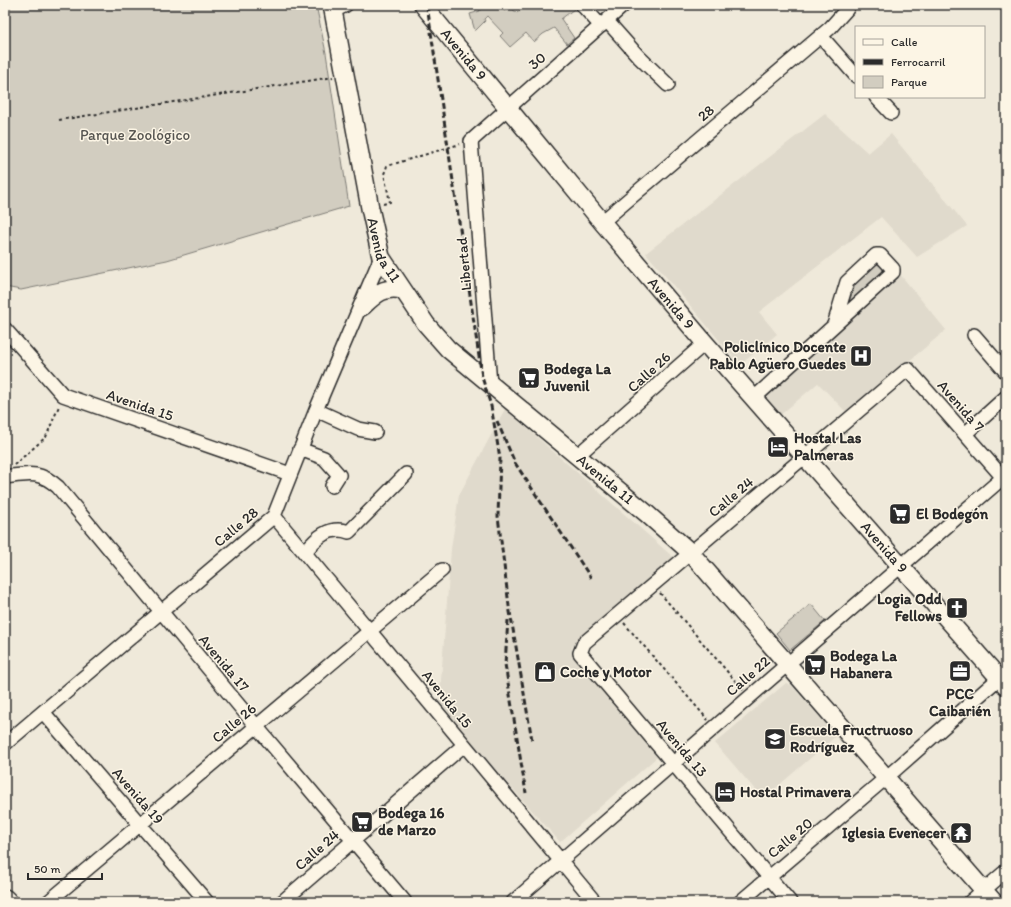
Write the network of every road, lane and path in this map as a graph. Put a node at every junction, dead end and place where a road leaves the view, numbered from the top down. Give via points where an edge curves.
1 (582, 5) edge
2 (624, 5) edge
3 (847, 5) edge
4 (337, 7) edge
5 (429, 7) edge
6 (604, 23) junction
7 (826, 32) junction
8 (346, 75) junction
9 (855, 75) edge
10 (668, 85) dead end
11 (877, 98) edge
12 (508, 107) junction
13 (891, 113) dead end
14 (59, 120) dead end
15 (471, 141) junction
16 (370, 208) junction
17 (602, 222) junction
18 (381, 257) junction
19 (402, 290) junction
20 (362, 307) junction
21 (834, 325) junction
22 (5, 329) edge
23 (974, 335) dead end
24 (705, 344) junction
25 (908, 370) joint
26 (1006, 372) edge
27 (490, 384) junction
28 (63, 395) junction
29 (1006, 397) edge
30 (753, 399) junction
31 (316, 410) junction
32 (375, 432) dead end
33 (965, 434) junction
34 (300, 449) junction
35 (578, 456) junction
36 (804, 456) junction
37 (8, 473) edge
38 (290, 474) junction
39 (406, 474) dead end
40 (1005, 478) edge
41 (332, 486) dead end
42 (274, 516) junction
43 (304, 552) junction
44 (690, 552) junction
45 (900, 565) junction
46 (442, 570) dead end
47 (652, 584) junction
48 (161, 612) junction
49 (617, 615) junction
50 (370, 630) junction
51 (580, 653) joint
52 (786, 664) junction
53 (1004, 678) edge
54 (749, 697) junction
55 (43, 712) junction
56 (256, 726) junction
57 (714, 727) junction
58 (5, 744) edge
59 (464, 745) junction
60 (673, 762) junction
61 (887, 777) junction
62 (141, 824) junction
63 (352, 841) junction
64 (561, 862) junction
65 (1006, 871) edge
66 (769, 877) junction
67 (989, 896) edge
68 (5, 898) edge
69 (9, 902) edge
70 (48, 902) edge
71 (207, 902) edge
72 (282, 902) edge
73 (405, 902) edge
74 (513, 902) edge
75 (595, 902) edge
76 (740, 902) edge
77 (790, 902) edge
78 (970, 902) edge

1 - 6 street
2 - 6 street, 30
3 - 7 street, 28 via 847,9
4 - 8 main road, Avenida 11
5 - 12 main road, Avenida 9
6 - 10 street
6 - 12 street, 30
7 - 9 street
7 - 17 street, 28
8 - 14 path
8 - 16 main road, Avenida 11
11 - 13 street
12 - 15 street, 30
12 - 17 main road, Avenida 9
15 - 16 path via 387,166 384,174 390,202
15 - 27 street, Libertad
16 - 18 main road, Avenida 11
17 - 24 main road, Avenida 9
18 - 19 main road, Avenida 11
18 - 20 street, Calle 28
19 - 20 main road via 392,288 379,292
19 - 27 main road, Avenida 11 via 448,349
20 - 31 street, Calle 28
21 - 21 street via 893,272 894,269 880,255 847,282
21 - 30 street
22 - 28 street, Avenida 15
23 - 26 street
24 - 30 main road, Avenida 9
24 - 35 street, Calle 26
25 - 33 street, Avenida 7
25 - 36 street, Calle 24
27 - 35 main road, Avenida 11
28 - 37 path via 46,437
28 - 38 street, Avenida 15
29 - 33 street
30 - 36 main road, Avenida 9
31 - 32 street via 358,429
31 - 34 street, Calle 28
33 - 40 street, Avenida 7
34 - 38 street, Calle 28
34 - 41 street via 324,458 340,475
35 - 44 main road, Avenida 11
36 - 44 street, Calle 24
36 - 45 main road, Avenida 9
37 - 48 street, Avenida 17 via 33,474 53,482
38 - 42 street, Calle 28
39 - 43 street via 349,532 330,531 316,538
40 - 45 street, Calle 22
42 - 43 street, Avenida 15
42 - 48 street, Calle 28
43 - 50 street, Avenida 15
44 - 47 street, Calle 24
44 - 52 main road, Avenida 11
45 - 52 street, Calle 22
45 - 53 main road, Avenida 9
46 - 50 street, Calle 26
47 - 49 street, Calle 24
47 - 54 path
48 - 55 street, Calle 28
48 - 56 street, Avenida 17
49 - 51 street, Calle 24 via 584,643
49 - 57 path
50 - 56 street, Calle 26
50 - 59 street, Avenida 15
51 - 60 street, Avenida 13
52 - 54 street, Calle 22
52 - 61 main road, Avenida 11
53 - 61 street, Calle 20
54 - 57 street, Calle 22
55 - 58 street, Calle 28
55 - 62 street, Avenida 19
56 - 62 street, Calle 26
56 - 63 street, Avenida 17
57 - 60 street, Calle 22
59 - 63 street, Calle 24
59 - 64 street, Avenida 15
60 - 64 street, Calle 22
60 - 66 street, Avenida 13
61 - 66 street, Calle 20
61 - 67 main road, Avenida 11
62 - 70 street, Calle 26
62 - 71 street, Avenida 19
63 - 72 street, Calle 24
63 - 73 street, Avenida 17
64 - 74 street, Calle 22
64 - 75 street, Avenida 15
65 - 67 street
66 - 76 street, Calle 20
66 - 77 street, Avenida 13
67 - 78 street
68 - 69 main road

